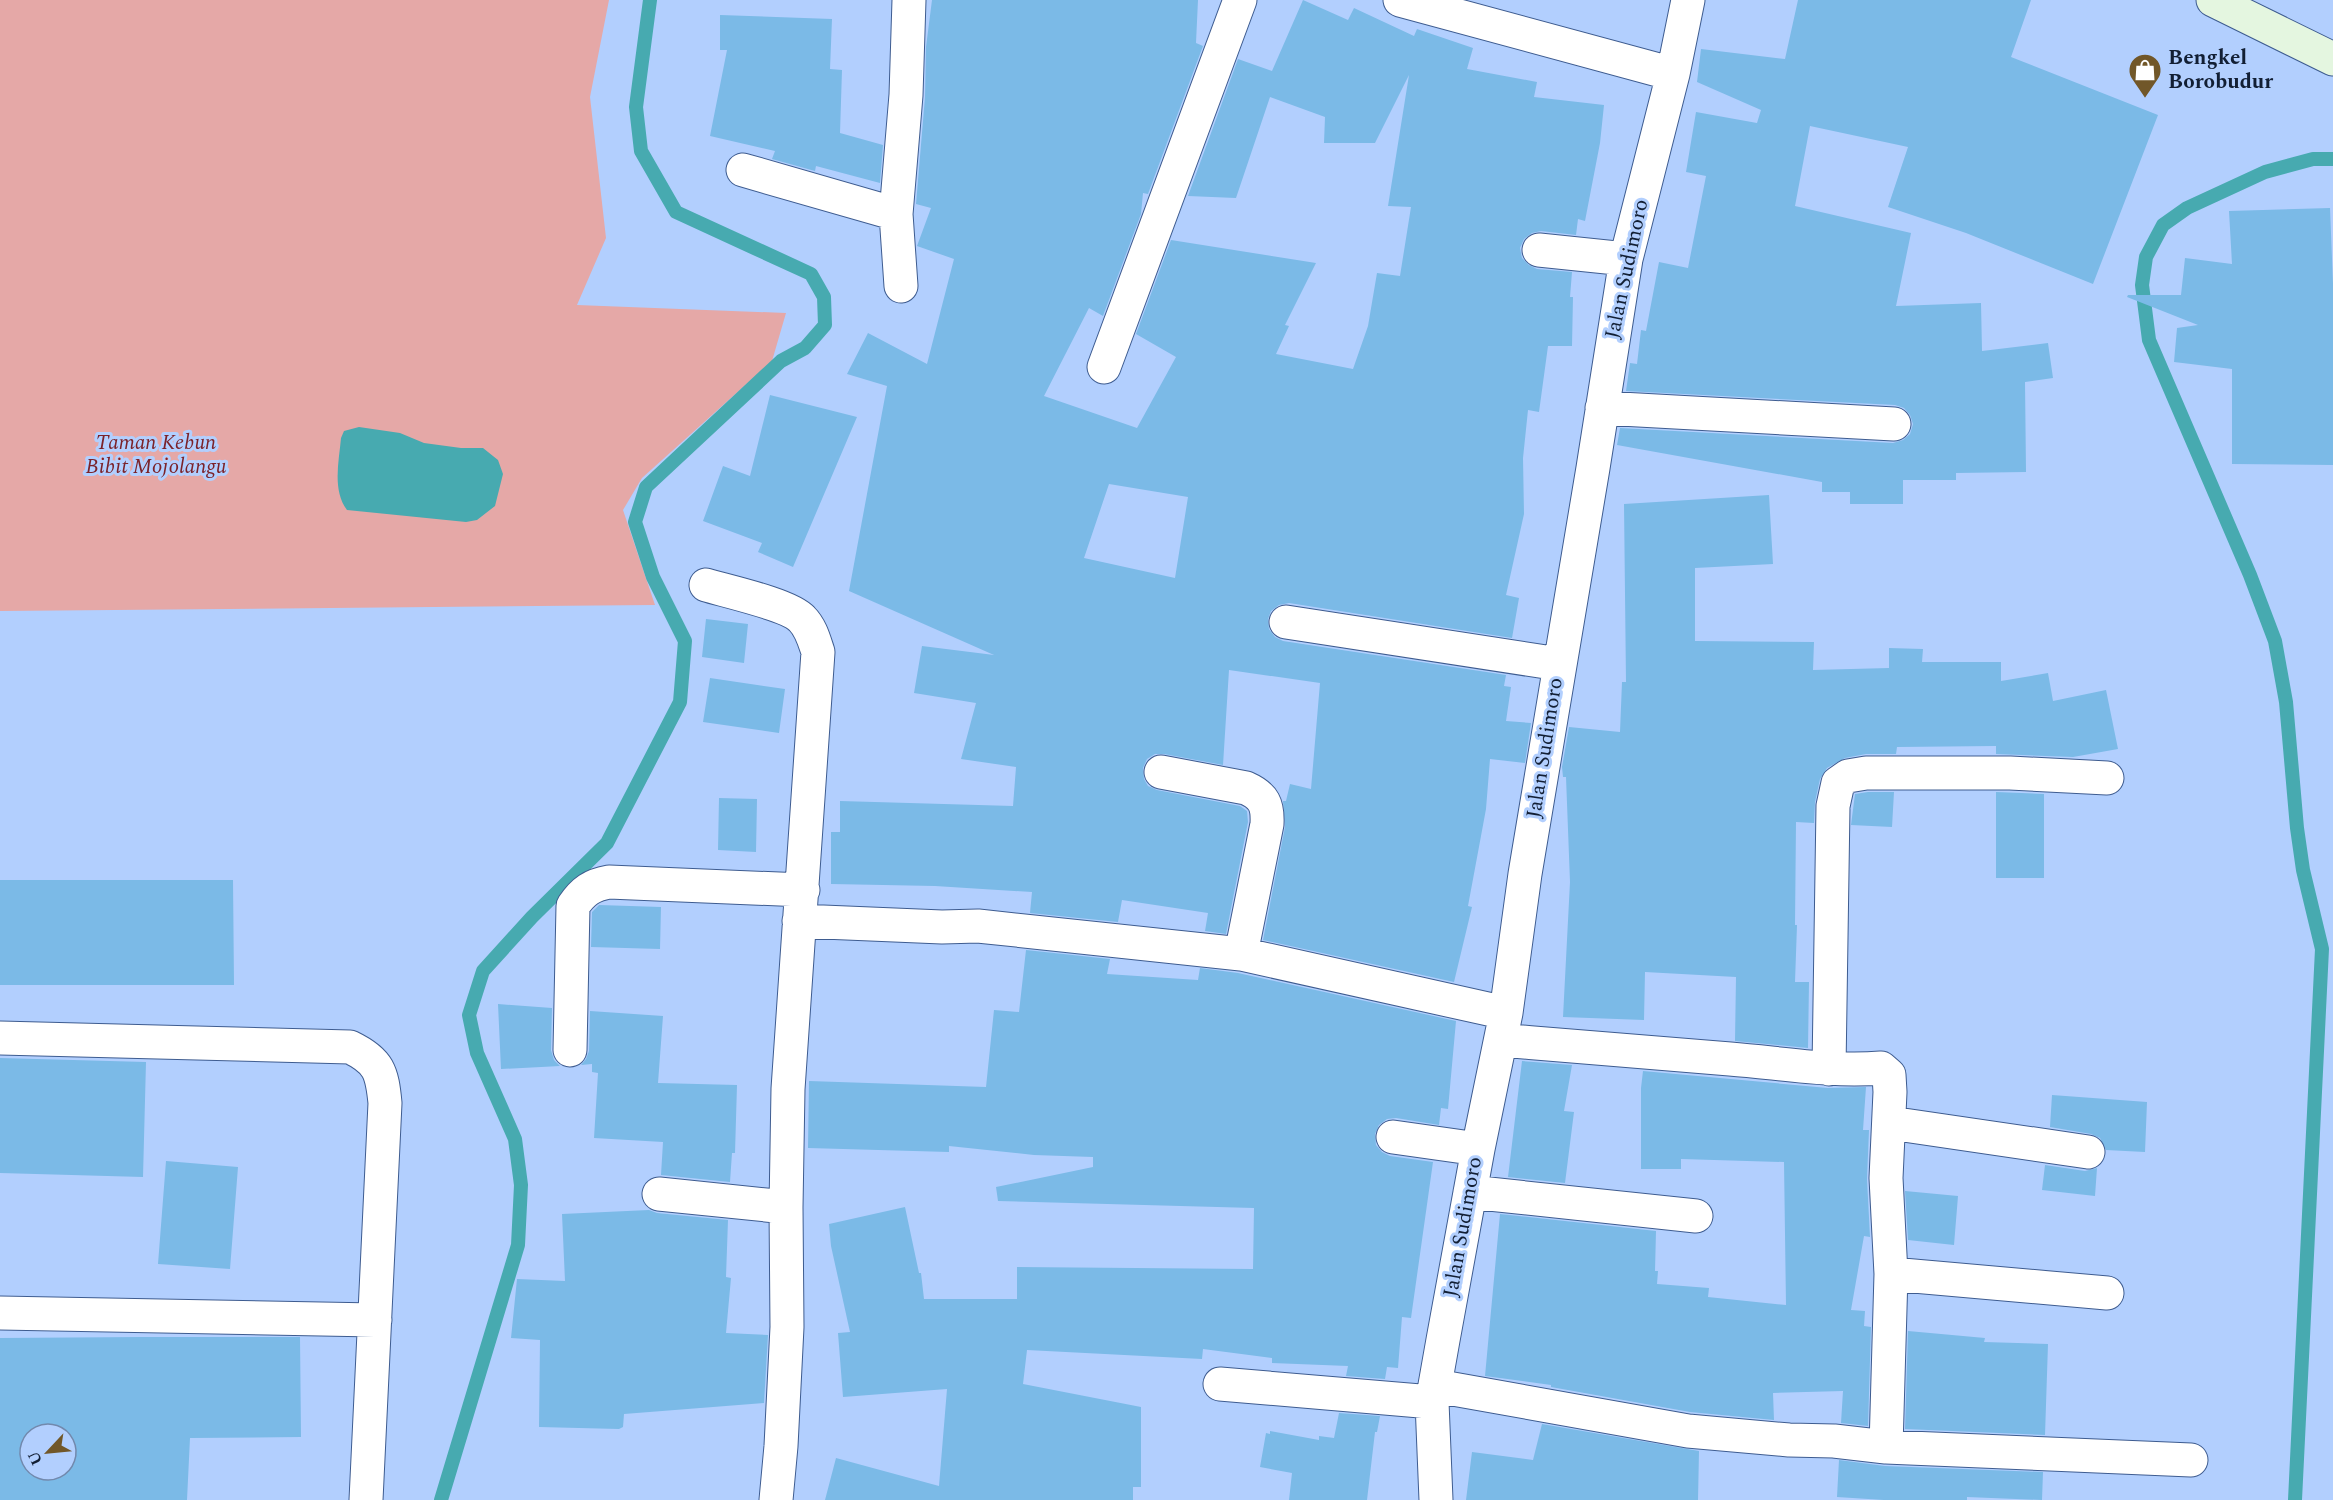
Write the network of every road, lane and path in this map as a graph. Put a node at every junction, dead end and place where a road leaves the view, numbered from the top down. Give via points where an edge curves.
1 (909, 0) edge
2 (1240, 0) edge
3 (1400, 0) edge
4 (1688, 0) edge
5 (2213, 0) edge
6 (2333, 59) edge
7 (1673, 74) junction
8 (743, 170) dead end
9 (896, 214) junction
10 (1539, 250) dead end
11 (1626, 259) junction
12 (901, 286) dead end
13 (1104, 367) dead end
14 (1602, 408) junction
15 (1894, 424) dead end
16 (706, 585) dead end
17 (1286, 622) dead end
18 (1559, 664) junction
19 (1161, 772) dead end
20 (2107, 778) dead end
21 (801, 906) junction
22 (1241, 954) junction
23 (1504, 1027) junction
24 (0, 1038) edge
25 (570, 1050) dead end
26 (1829, 1069) junction
27 (1890, 1123) junction
28 (1393, 1137) dead end
29 (1478, 1149) junction
30 (2088, 1152) dead end
31 (1470, 1192) junction
32 (659, 1194) dead end
33 (786, 1207) junction
34 (1696, 1216) dead end
35 (1892, 1275) junction
36 (2107, 1293) dead end
37 (0, 1313) edge
38 (375, 1320) junction
39 (1220, 1384) dead end
40 (1434, 1394) junction
41 (1886, 1447) junction
42 (2191, 1460) dead end
43 (366, 1500) edge
44 (776, 1500) edge
45 (1436, 1500) edge

1 - 9 street
2 - 13 street
3 - 7 street
4 - 7 street, Jalan Sudimoro
5 - 6 street
7 - 11 street, Jalan Sudimoro
8 - 9 street
9 - 12 street
10 - 11 street
11 - 14 street, Jalan Sudimoro
14 - 15 street
14 - 18 street, Jalan Sudimoro
16 - 21 street via 784,608 801,617 818,652
17 - 18 street
18 - 23 street, Jalan Sudimoro
19 - 22 street via 1246,788 1264,800 1267,824
20 - 26 street via 2010,772 1866,773 1848,776 1838,783 1833,806
21 - 22 street via 942,927 978,926
21 - 25 street via 609,882 583,891 573,906
21 - 33 street via 788,1089
22 - 23 street
23 - 26 street
23 - 29 street, Jalan Sudimoro
24 - 38 street via 350,1047 368,1056 382,1078 385,1103
26 - 27 street via 1886,1070
27 - 30 street
27 - 35 street via 1886,1178
28 - 29 street
29 - 31 street, Jalan Sudimoro
31 - 34 street
31 - 40 street, Jalan Sudimoro
32 - 33 street
33 - 44 street via 787,1327
35 - 36 street
35 - 41 street
37 - 38 street
38 - 43 street
39 - 40 street
40 - 41 street via 1689,1431
40 - 45 street, Jalan Sudimoro
41 - 42 street

